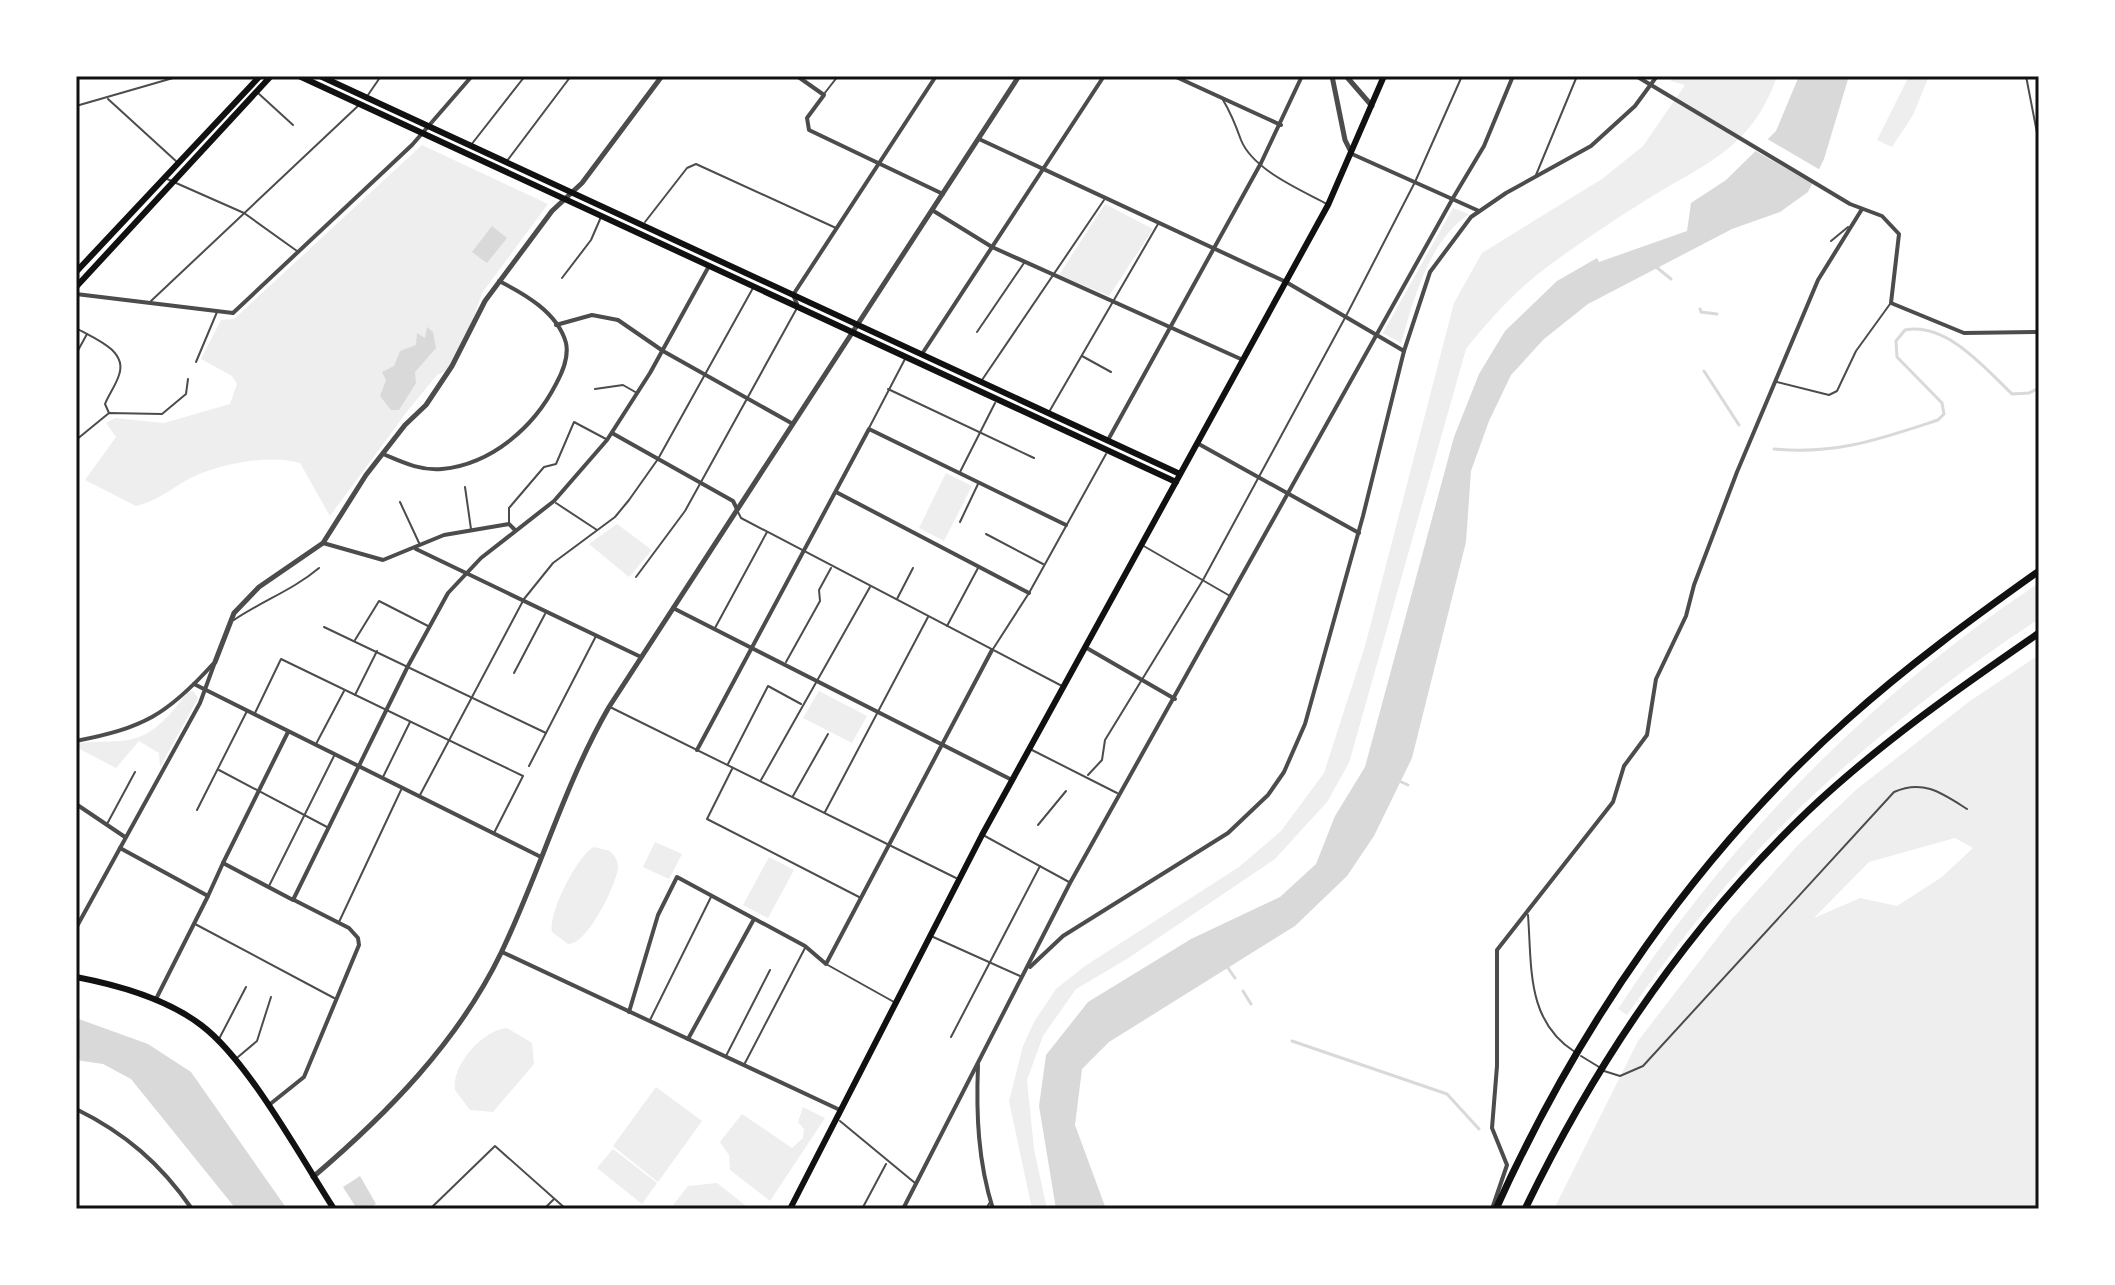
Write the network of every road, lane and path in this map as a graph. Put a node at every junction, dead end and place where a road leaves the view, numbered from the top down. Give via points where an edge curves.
1 (180, 76) edge
2 (260, 76) edge
3 (271, 76) edge
4 (299, 76) edge
5 (320, 76) edge
6 (381, 76) edge
7 (472, 76) edge
8 (525, 76) edge
9 (571, 76) edge
10 (662, 76) edge
11 (797, 76) edge
12 (838, 76) edge
13 (936, 76) edge
14 (1019, 76) edge
15 (1104, 76) edge
16 (1174, 76) edge
17 (1302, 76) edge
18 (1332, 76) edge
19 (1346, 76) edge
20 (1384, 76) edge
21 (1462, 76) edge
22 (1513, 76) edge
23 (1577, 76) edge
24 (1636, 76) edge
25 (1657, 76) edge
26 (2026, 76) edge
27 (257, 92) junction
28 (824, 95) junction
29 (366, 97) junction
30 (108, 98) junction
31 (1223, 98) junction
32 (360, 104) junction
33 (76, 106) edge
34 (1372, 106) junction
35 (293, 125) dead end
36 (1281, 125) junction
37 (429, 127) junction
38 (423, 133) junction
39 (979, 139) junction
40 (2039, 143) edge
41 (470, 145) junction
42 (1352, 154) junction
43 (506, 162) junction
44 (1261, 163) junction
45 (179, 164) junction
46 (878, 164) junction
47 (1042, 171) junction
48 (165, 178) junction
49 (1534, 179) junction
50 (1415, 182) junction
51 (172, 183) junction
52 (572, 192) junction
53 (943, 194) junction
54 (1453, 198) junction
55 (565, 199) junction
56 (1105, 199) junction
57 (1328, 205) junction
58 (1862, 209) junction
59 (932, 210) junction
60 (1479, 211) junction
61 (244, 213) junction
62 (601, 216) junction
63 (1158, 223) junction
64 (642, 225) junction
65 (1849, 226) junction
66 (836, 228) junction
67 (636, 232) junction
68 (1831, 241) dead end
69 (992, 247) junction
70 (1215, 248) junction
71 (298, 252) junction
72 (714, 258) junction
73 (1024, 262) junction
74 (709, 266) junction
75 (76, 272) edge
76 (1051, 275) junction
77 (562, 278) dead end
78 (499, 281) junction
79 (1286, 282) junction
80 (754, 286) junction
81 (76, 287) edge
82 (76, 294) edge
83 (793, 295) junction
84 (150, 302) junction
85 (1112, 302) junction
86 (1891, 303) junction
87 (797, 307) junction
88 (218, 311) junction
89 (1346, 316) junction
90 (556, 325) junction
91 (858, 325) junction
92 (76, 328) edge
93 (1170, 328) junction
94 (853, 332) junction
95 (977, 332) dead end
96 (2039, 332) edge
97 (87, 334) junction
98 (1377, 334) junction
99 (663, 351) junction
100 (1404, 351) junction
101 (76, 354) edge
102 (922, 354) junction
103 (1081, 355) junction
104 (906, 357) junction
105 (1243, 360) junction
106 (196, 362) dead end
107 (1111, 372) dead end
108 (705, 374) junction
109 (188, 379) dead end
110 (980, 381) junction
111 (1777, 382) junction
112 (595, 389) dead end
113 (888, 389) junction
114 (638, 394) junction
115 (747, 397) junction
116 (997, 399) junction
117 (109, 413) junction
118 (1049, 413) junction
119 (793, 424) junction
120 (869, 429) junction
121 (981, 432) junction
122 (612, 433) junction
123 (76, 440) edge
124 (607, 440) junction
125 (1108, 440) junction
126 (1197, 443) junction
127 (1108, 450) junction
128 (383, 454) junction
129 (1034, 458) dead end
130 (658, 459) junction
131 (960, 473) junction
132 (1180, 474) junction
133 (1257, 476) junction
134 (699, 482) junction
135 (979, 482) junction
136 (1176, 482) junction
137 (465, 487) dead end
138 (836, 492) junction
139 (1290, 494) junction
140 (554, 501) junction
141 (400, 502) dead end
142 (737, 509) junction
143 (960, 522) dead end
144 (509, 524) junction
145 (1066, 525) junction
146 (471, 530) junction
147 (515, 530) junction
148 (598, 531) junction
149 (767, 532) junction
150 (1359, 533) junction
151 (986, 534) dead end
152 (323, 543) junction
153 (1141, 545) junction
154 (418, 547) junction
155 (803, 553) junction
156 (1044, 564) junction
157 (832, 567) junction
158 (978, 567) junction
159 (319, 568) dead end
160 (913, 568) dead end
161 (468, 571) junction
162 (2039, 571) edge
163 (636, 577) dead end
164 (1203, 580) junction
165 (870, 587) junction
166 (1029, 593) junction
167 (1231, 596) junction
168 (524, 599) junction
169 (896, 600) junction
170 (673, 608) junction
171 (547, 610) junction
172 (928, 617) junction
173 (227, 626) junction
174 (429, 626) junction
175 (947, 626) junction
176 (324, 627) dead end
177 (714, 629) junction
178 (2039, 633) edge
179 (596, 635) junction
180 (355, 640) junction
181 (1085, 647) junction
182 (752, 648) junction
183 (992, 650) junction
184 (377, 651) junction
185 (641, 657) junction
186 (215, 662) junction
187 (785, 665) junction
188 (408, 666) junction
189 (514, 673) dead end
190 (1141, 679) junction
191 (816, 680) junction
192 (194, 684) junction
193 (1063, 686) junction
194 (206, 690) junction
195 (344, 691) junction
196 (355, 696) junction
197 (472, 696) junction
198 (1175, 699) junction
199 (802, 705) junction
200 (609, 707) junction
201 (247, 711) junction
202 (387, 711) junction
203 (878, 712) junction
204 (254, 714) junction
205 (410, 722) junction
206 (288, 731) junction
207 (546, 733) junction
208 (828, 734) dead end
209 (76, 741) edge
210 (449, 741) junction
211 (942, 744) junction
212 (316, 745) junction
213 (1029, 749) junction
214 (697, 750) junction
215 (335, 754) junction
216 (727, 765) junction
217 (529, 766) dead end
218 (360, 767) junction
219 (732, 767) junction
220 (219, 770) junction
221 (135, 772) dead end
222 (1088, 775) junction
223 (382, 778) junction
224 (1012, 780) junction
225 (761, 781) junction
226 (402, 788) junction
227 (1066, 791) dead end
228 (257, 792) junction
229 (1120, 794) junction
230 (420, 797) junction
231 (792, 797) junction
232 (76, 804) edge
233 (1967, 809) dead end
234 (197, 810) dead end
235 (825, 813) junction
236 (304, 816) junction
237 (107, 825) junction
238 (1038, 825) dead end
239 (328, 828) junction
240 (494, 833) junction
241 (982, 835) junction
242 (125, 837) junction
243 (889, 845) junction
244 (120, 848) junction
245 (541, 857) junction
246 (223, 863) junction
247 (1040, 866) junction
248 (959, 879) junction
249 (1070, 883) junction
250 (269, 887) junction
251 (208, 896) junction
252 (712, 896) junction
253 (861, 898) junction
254 (293, 900) junction
255 (1528, 910) junction
256 (754, 919) junction
257 (194, 923) junction
258 (339, 923) junction
259 (76, 928) edge
260 (929, 935) junction
261 (805, 946) junction
262 (502, 952) junction
263 (991, 961) junction
264 (826, 964) junction
265 (770, 970) dead end
266 (1026, 971) junction
267 (76, 977) edge
268 (1022, 977) junction
269 (246, 987) dead end
270 (271, 997) dead end
271 (337, 1000) junction
272 (155, 1001) junction
273 (895, 1002) junction
274 (629, 1012) junction
275 (650, 1021) junction
276 (951, 1037) dead end
277 (688, 1039) junction
278 (218, 1040) junction
279 (726, 1057) junction
280 (235, 1060) junction
281 (978, 1062) junction
282 (744, 1065) junction
283 (267, 1106) junction
284 (76, 1109) edge
285 (840, 1110) junction
286 (836, 1119) junction
287 (887, 1163) junction
288 (313, 1177) junction
289 (916, 1184) junction
290 (555, 1199) junction
291 (990, 1201) junction
292 (192, 1209) edge
293 (334, 1209) edge
294 (430, 1209) edge
295 (544, 1209) edge
296 (566, 1209) edge
297 (791, 1209) edge
298 (862, 1209) edge
299 (903, 1209) edge
300 (986, 1209) edge
301 (993, 1209) edge
302 (1494, 1209) edge
303 (1525, 1209) edge

1 - 30 lane
2 - 45 main road
3 - 27 main road
4 - 32 main road
5 - 29 main road
6 - 29 lane
7 - 37 street
8 - 41 lane
9 - 43 lane
10 - 52 street
11 - 28 street
12 - 28 lane
13 - 46 street
14 - 39 street
15 - 47 street
16 - 31 street
17 - 36 street
18 - 42 street
19 - 34 street
20 - 34 main road
21 - 50 lane
22 - 54 street via 1484,146
23 - 49 lane
24 - 58 street
25 - 49 street via 1600,139
26 - 40 lane
27 - 35 lane
27 - 51 main road
28 - 46 street via 806,126
29 - 37 main road
30 - 33 lane
30 - 45 lane
31 - 36 street
31 - 44 lane via 1241,141
32 - 38 main road
32 - 61 lane
34 - 42 main road
36 - 44 street
37 - 38 street
37 - 41 main road
38 - 55 main road
38 - 71 street
39 - 47 street
39 - 53 street
41 - 43 main road
42 - 50 street
42 - 57 main road
43 - 52 main road
44 - 57 lane
44 - 70 street
45 - 48 main road
46 - 53 street
46 - 66 street
47 - 56 street
47 - 69 street
48 - 51 lane
48 - 75 main road
49 - 60 street
50 - 54 street
50 - 89 lane
51 - 61 lane
51 - 81 main road
52 - 55 street
52 - 64 main road
53 - 59 street
54 - 60 street
54 - 98 street
55 - 62 main road
55 - 78 street
56 - 63 street
56 - 76 lane
57 - 79 main road
58 - 65 street
58 - 86 street via 1890,221 1899,234
59 - 69 street
59 - 91 street
60 - 100 street via 1430,272
61 - 71 lane
61 - 84 lane
62 - 67 main road
62 - 77 lane via 591,240
63 - 70 street
63 - 85 lane
64 - 66 lane via 687,168 696,164
64 - 67 lane
64 - 72 main road
65 - 68 lane
65 - 111 street via 1818,280
66 - 83 street
67 - 74 main road
69 - 73 street
69 - 102 street
70 - 79 street
70 - 93 street
71 - 88 street via 233,313
72 - 74 street
72 - 83 main road
73 - 76 street
73 - 95 lane
74 - 80 main road
74 - 99 street
76 - 85 street
76 - 110 lane
78 - 90 street via 535,302
78 - 128 street via 430,399
79 - 89 street
79 - 105 main road
80 - 87 main road
80 - 108 lane
82 - 84 street
83 - 87 street
83 - 91 main road
84 - 88 street
85 - 93 street
85 - 103 lane
86 - 96 street via 1964,333
86 - 111 lane via 1856,351 1837,391 1829,395
87 - 94 main road
87 - 115 lane
88 - 106 lane
89 - 98 street
89 - 133 lane
90 - 99 street via 583,316 608,317 631,326
90 - 128 street via 567,345 563,371 533,419 493,452 443,469 425,469
91 - 94 street
91 - 102 main road
92 - 97 lane
93 - 105 street
93 - 125 street
94 - 104 main road
94 - 119 street
97 - 101 lane
97 - 117 lane via 119,357 119,376 105,404
98 - 100 street
98 - 139 street
99 - 108 street
99 - 114 street
100 - 150 street
102 - 110 main road
103 - 107 lane
103 - 118 lane
104 - 113 lane
104 - 116 main road
105 - 126 main road
108 - 115 street
108 - 130 lane
109 - 117 lane via 186,394 162,414
110 - 116 lane
110 - 118 main road
111 - 255 street via 1737,472 1686,616 1656,679 1650,728 1624,766 1613,802
112 - 114 lane via 623,385
113 - 120 lane
113 - 121 lane
114 - 122 street
115 - 119 street
115 - 134 lane
116 - 121 lane
116 - 127 main road
117 - 123 lane
118 - 125 main road
119 - 142 street
120 - 131 street
120 - 138 street
121 - 129 lane
121 - 131 lane
122 - 124 street
122 - 130 street
124 - 140 street
124 - 144 lane via 574,422 556,464 544,467 509,508
125 - 127 lane
125 - 132 main road
126 - 132 main road
126 - 133 street
127 - 136 main road
127 - 145 lane
128 - 152 street
130 - 134 street
130 - 148 lane
131 - 135 street
132 - 136 main road
133 - 139 street
133 - 164 lane
134 - 142 street via 733,501
134 - 163 lane via 685,511
135 - 143 lane
135 - 145 street
136 - 153 main road
137 - 146 lane
138 - 155 street
138 - 158 street
139 - 150 street
139 - 167 street
140 - 147 street
140 - 148 lane
141 - 154 lane
142 - 149 lane via 741,518
142 - 170 street
144 - 146 street
144 - 147 street
145 - 156 lane
146 - 154 street
147 - 161 street
148 - 168 lane via 553,563
149 - 155 lane
149 - 177 lane
150 - 266 street via 1305,724 1268,795 1228,833 1063,936
151 - 156 lane
152 - 154 street via 383,560
152 - 173 street via 251,594
153 - 164 lane
153 - 181 main road
154 - 161 street
155 - 157 lane
155 - 182 street
156 - 166 lane
157 - 165 lane
157 - 187 lane
158 - 166 street
158 - 175 lane
159 - 173 lane via 297,587 265,599
160 - 169 lane
161 - 168 street
161 - 174 street
162 - 302 highway via 1847,720 1765,802 1649,943 1608,1002
164 - 167 lane
164 - 190 lane
165 - 169 lane
165 - 191 lane
166 - 183 lane
167 - 198 street
168 - 171 street
168 - 197 lane
169 - 172 lane
170 - 177 street
170 - 185 street
171 - 179 street
171 - 189 lane
172 - 175 lane
172 - 203 lane
173 - 186 street
174 - 180 lane via 379,601
174 - 188 street
175 - 183 lane
176 - 180 lane
177 - 182 street
178 - 303 highway via 1948,696 1809,810 1707,918 1632,1018 1555,1146
179 - 185 street
179 - 207 lane
180 - 184 lane
181 - 190 street
181 - 193 main road
182 - 187 street
182 - 214 street
183 - 193 lane
183 - 211 street
184 - 188 lane
184 - 196 lane
185 - 200 street
186 - 192 street
186 - 194 street
187 - 191 street
188 - 197 lane
188 - 202 street
190 - 198 street
190 - 222 lane via 1105,740 1102,760
191 - 199 lane
191 - 203 street
192 - 194 street
192 - 209 street via 154,717 127,731
193 - 213 main road
194 - 201 street
194 - 242 street
195 - 196 lane
195 - 204 lane via 281,659
195 - 212 lane
196 - 202 lane
197 - 207 lane
197 - 210 lane
198 - 229 street
199 - 216 lane via 768,686
199 - 225 lane
200 - 214 lane
200 - 245 street
201 - 204 street
201 - 220 lane
202 - 205 lane
202 - 218 street
203 - 211 street
203 - 235 lane
204 - 206 street
205 - 210 lane
205 - 223 lane
206 - 212 street
206 - 228 street
207 - 217 lane
208 - 231 lane
210 - 230 lane
210 - 240 lane via 523,776
211 - 224 street
211 - 243 street
212 - 215 street
213 - 222 lane
213 - 224 main road
214 - 216 lane
215 - 218 street
215 - 236 lane
216 - 219 lane
218 - 223 street
218 - 239 street
219 - 225 lane
219 - 253 lane via 707,819
220 - 228 lane
220 - 234 lane
221 - 237 lane
222 - 229 lane
223 - 226 street
224 - 241 main road
225 - 231 lane
226 - 230 street
226 - 258 lane
227 - 238 lane
228 - 236 lane
228 - 246 street
229 - 249 street
230 - 240 street
231 - 235 lane
232 - 237 street
233 - 255 lane via 1927,787 1894,792 1643,1066 1629,1074 1610,1074 1545,1026 1534,996
235 - 243 lane
236 - 239 lane
236 - 250 lane
237 - 242 street
239 - 254 street
240 - 245 street
241 - 247 lane
241 - 248 main road
242 - 244 street
243 - 248 lane
243 - 253 street
244 - 251 street
244 - 259 street
245 - 262 street
246 - 250 street
246 - 251 street
247 - 249 lane
247 - 263 lane
248 - 260 main road
249 - 266 street
250 - 254 street
251 - 257 street
252 - 256 street
252 - 274 street via 677,877 658,915
252 - 275 lane
253 - 264 street
254 - 258 street
255 - 302 street via 1495,956 1492,1128 1507,1165
256 - 261 street
256 - 277 street
257 - 271 lane
257 - 272 street
258 - 271 street via 358,938
260 - 263 lane
260 - 273 main road
261 - 264 street
261 - 282 lane
262 - 274 street
262 - 288 street via 471,1006 426,1065 381,1116
263 - 268 lane
263 - 276 lane
264 - 273 lane
265 - 279 lane
266 - 268 street
267 - 272 main road
268 - 281 street
269 - 278 lane
270 - 280 lane via 257,1041
271 - 283 street via 304,1077
272 - 278 main road
273 - 285 main road
274 - 275 street
275 - 277 street
277 - 279 street
278 - 280 main road
279 - 282 street
280 - 283 main road
281 - 289 street
281 - 291 street via 976,1119
282 - 285 street
283 - 288 main road
284 - 292 street via 117,1130 151,1157
285 - 286 main road
286 - 287 lane
286 - 297 main road
287 - 289 lane
287 - 298 lane
288 - 293 main road
289 - 299 street
290 - 294 lane via 495,1146
290 - 295 lane
290 - 296 lane
291 - 300 lane
291 - 301 street

